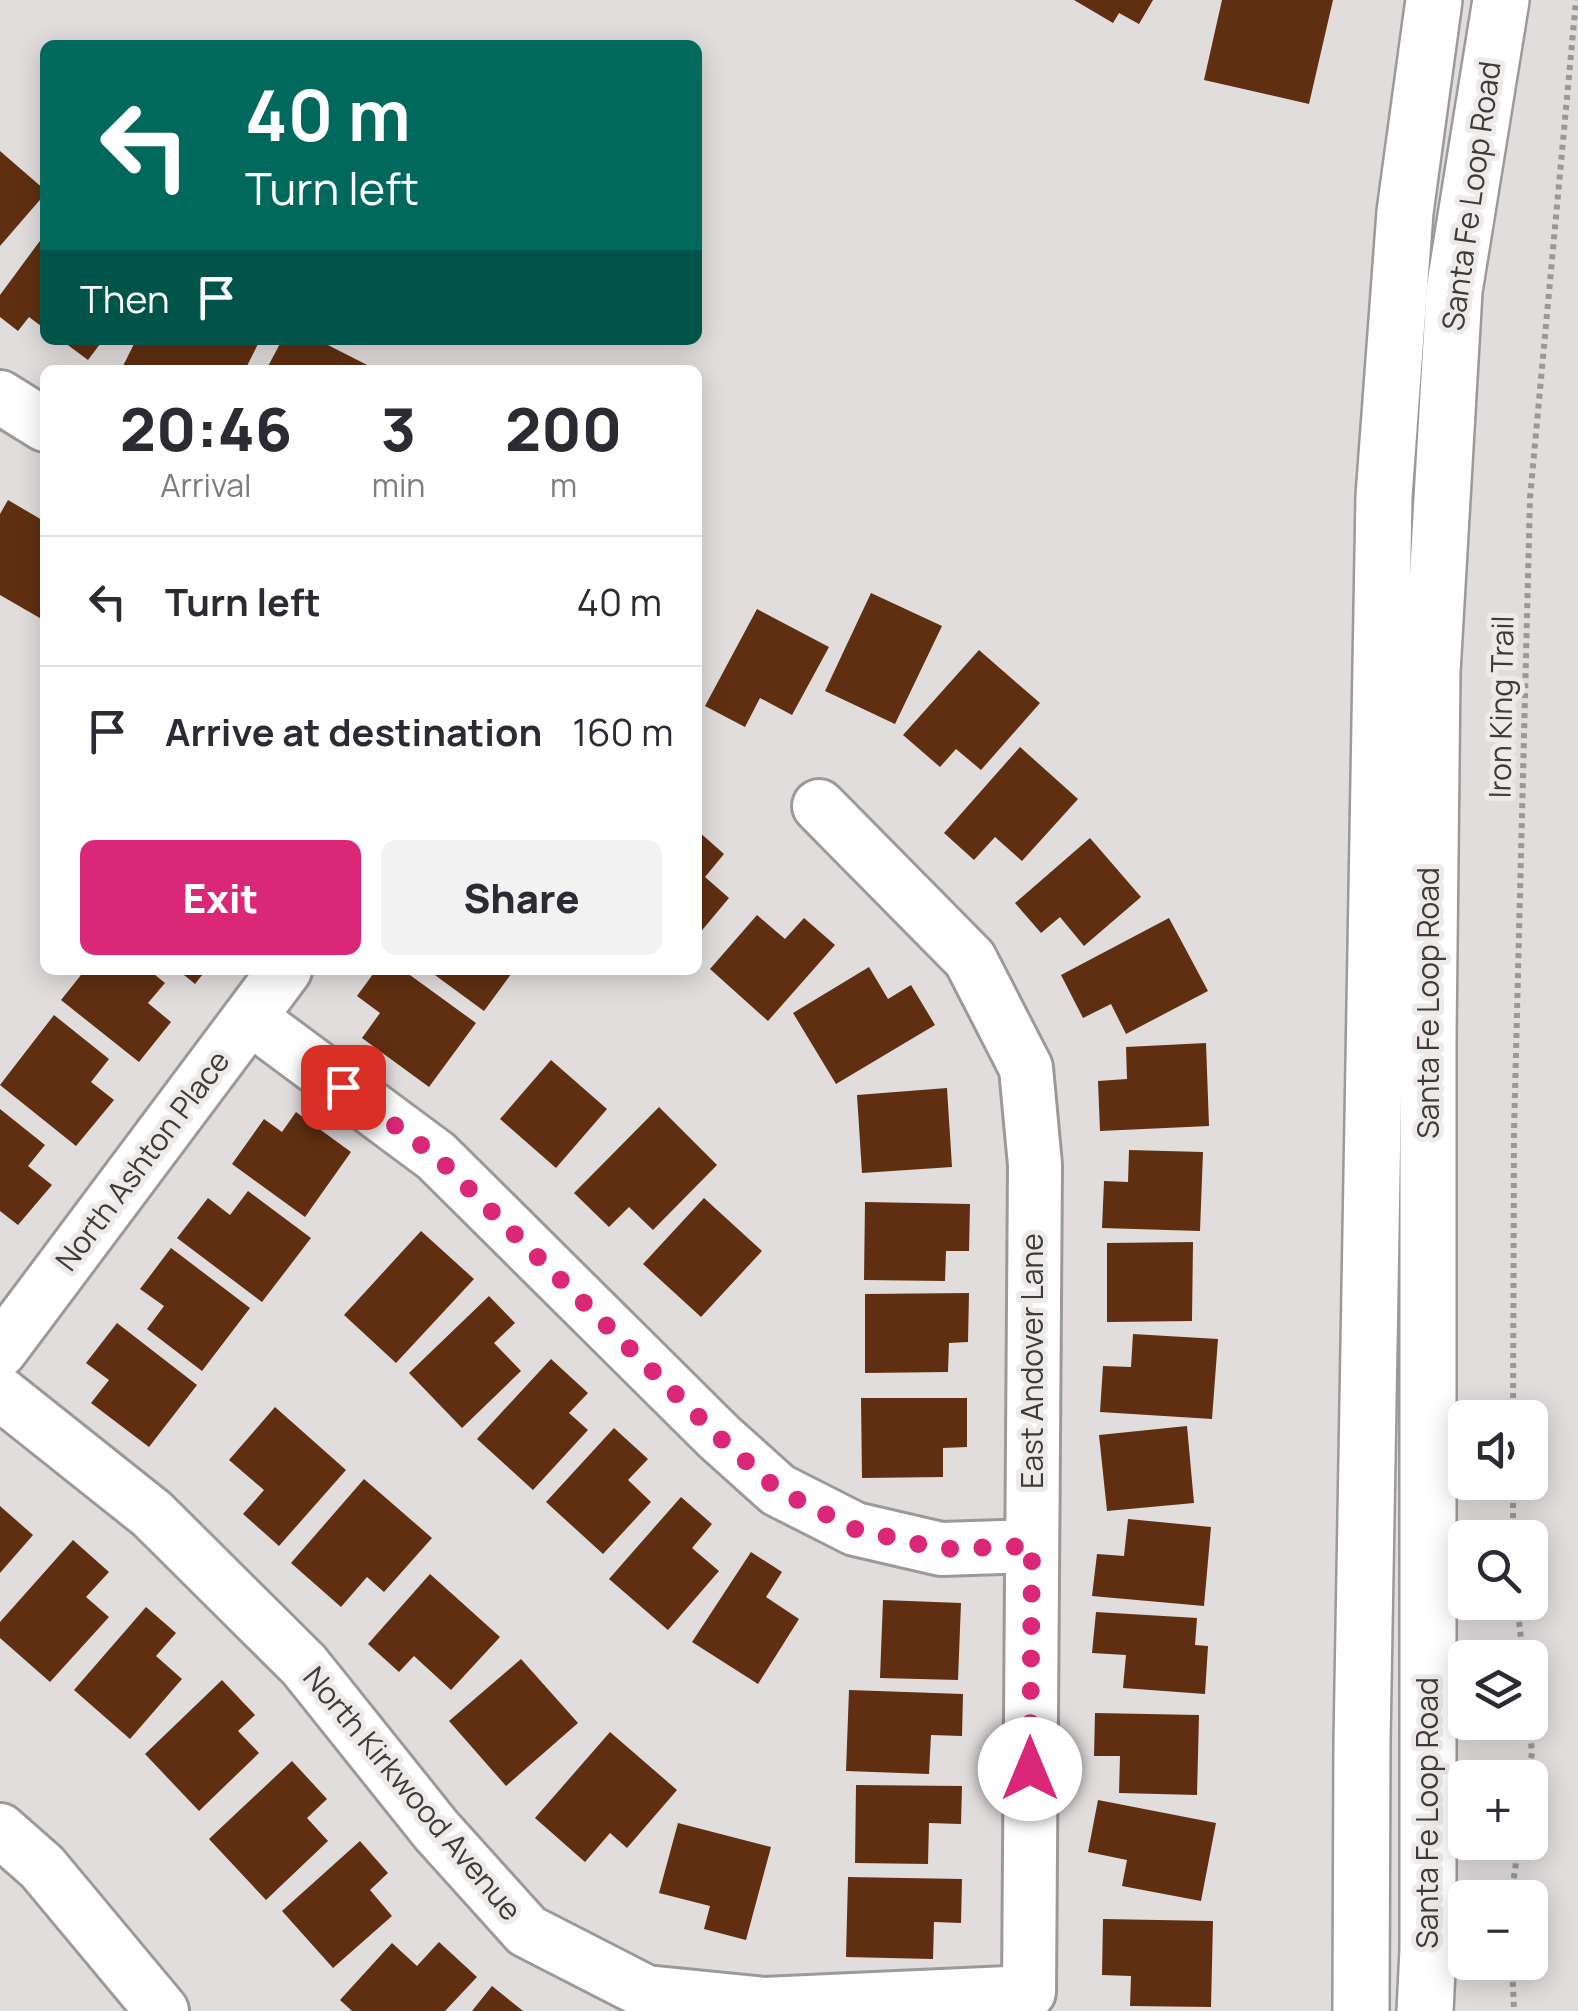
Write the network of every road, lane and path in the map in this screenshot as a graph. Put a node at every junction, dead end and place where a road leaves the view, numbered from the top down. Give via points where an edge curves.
1 (1434, 0) edge
2 (1500, 0) edge
3 (1576, 0) edge
4 (0, 397) edge
5 (40, 422) edge
6 (819, 806) dead end
7 (281, 975) edge
8 (250, 1018) junction
9 (0, 1352) edge
10 (0, 1393) edge
11 (1514, 1400) edge
12 (1032, 1546) junction
13 (0, 1830) edge
14 (1513, 1980) edge
15 (1029, 1992) joint
16 (642, 2002) edge
17 (162, 2011) edge
18 (1361, 2011) edge
19 (1426, 2011) edge
20 (1514, 2011) edge

1 - 18 main road, Santa Fe Loop Road via 1405,212 1384,496
2 - 19 main road, Santa Fe Loop Road via 1454,291 1432,672
3 - 11 path, Iron King Trail via 1530,498
4 - 5 street
6 - 12 street, East Andover Lane via 970,959 1026,1068 1034,1166
7 - 8 street, North Ashton Place
8 - 9 street, North Ashton Place
8 - 12 street via 436,1156 778,1490 855,1529 940,1549
10 - 16 street, North Kirkwood Avenue via 152,1514 304,1665 527,1931
12 - 15 street, East Andover Lane
13 - 17 street via 42,1867
14 - 20 path
15 - 16 street, North Kirkwood Avenue via 764,2004

